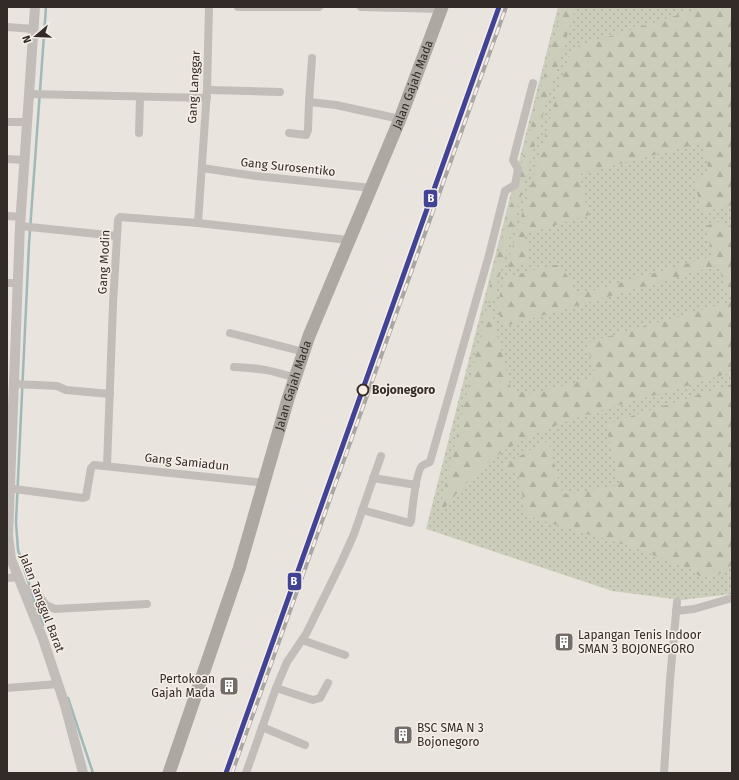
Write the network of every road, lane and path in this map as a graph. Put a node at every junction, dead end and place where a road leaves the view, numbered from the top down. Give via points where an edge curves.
1 (35, 7) edge
2 (209, 7) edge
3 (238, 7) edge
4 (319, 7) edge
5 (361, 7) edge
6 (442, 8) edge
7 (7, 27) edge
8 (34, 29) junction
9 (312, 58) dead end
10 (534, 83) dead end
11 (280, 92) dead end
12 (207, 94) junction
13 (34, 95) junction
14 (140, 97) junction
15 (309, 102) junction
16 (400, 119) junction
17 (7, 122) edge
18 (27, 122) junction
19 (139, 133) dead end
20 (289, 133) dead end
21 (7, 159) edge
22 (24, 160) junction
23 (202, 168) junction
24 (372, 188) junction
25 (7, 216) edge
26 (22, 223) junction
27 (198, 223) junction
28 (117, 236) junction
29 (348, 240) junction
30 (7, 282) edge
31 (18, 283) junction
32 (230, 332) dead end
33 (304, 352) junction
34 (234, 367) dead end
35 (295, 378) junction
36 (11, 384) edge
37 (110, 394) junction
38 (381, 456) dead end
39 (107, 466) junction
40 (373, 478) junction
41 (264, 483) junction
42 (416, 485) junction
43 (12, 489) edge
44 (362, 510) junction
45 (18, 577) junction
46 (7, 578) edge
47 (25, 589) junction
48 (732, 598) edge
49 (677, 602) dead end
50 (147, 604) dead end
51 (676, 611) junction
52 (302, 640) junction
53 (345, 655) dead end
54 (328, 683) dead end
55 (58, 684) junction
56 (7, 688) edge
57 (276, 688) junction
58 (262, 726) junction
59 (305, 745) dead end
60 (83, 773) edge
61 (169, 773) edge
62 (246, 773) edge
63 (664, 773) edge

1 - 8 street, Jalan Tanggul Barat
2 - 12 street, Gang Langgar
3 - 4 street
5 - 6 street
6 - 16 highway, Jalan Gajah Mada
7 - 8 street
8 - 13 street, Jalan Tanggul Barat
9 - 15 street
10 - 42 street via 513,160 518,170 515,185 505,190 490,255 430,462 420,468
11 - 12 street
12 - 14 street
12 - 23 street, Gang Langgar
13 - 14 street
13 - 18 street, Jalan Tanggul Barat
14 - 19 street
15 - 16 street via 336,105
15 - 20 street via 306,134
16 - 24 highway, Jalan Gajah Mada
17 - 18 street
18 - 22 street, Jalan Tanggul Barat
21 - 22 street
22 - 26 street, Jalan Tanggul Barat
23 - 24 street, Gang Surosentiko
23 - 27 street, Gang Langgar
24 - 29 highway, Jalan Gajah Mada
25 - 26 street
26 - 28 street via 36,228
26 - 31 street, Jalan Tanggul Barat
27 - 28 street, Gang Modin via 123,216 118,220
27 - 29 street, Gang Modin
28 - 37 street, Gang Modin
29 - 33 highway, Jalan Gajah Mada
30 - 31 street
31 - 36 street, Jalan Tanggul Barat
32 - 33 street
33 - 35 highway, Jalan Gajah Mada
34 - 35 street via 277,371
35 - 41 highway, Jalan Gajah Mada
36 - 37 street via 58,386 66,390
36 - 43 street, Jalan Tanggul Barat
37 - 39 street, Gang Modin
38 - 40 street
39 - 41 street, Gang Samiadun
39 - 43 street via 92,466 86,497 83,498
40 - 42 street
40 - 44 street
41 - 61 highway, Jalan Gajah Mada via 239,569
42 - 44 street via 410,523
43 - 45 street, Jalan Tanggul Barat via 9,549
44 - 52 street via 341,563
45 - 46 street
45 - 47 street, Jalan Tanggul Barat
47 - 50 street via 35,590 46,605 54,609
47 - 55 street, Jalan Tanggul Barat
48 - 51 street via 694,609
49 - 51 street
51 - 63 street
52 - 53 street
52 - 57 street via 289,658
54 - 57 street via 320,698 313,700
55 - 56 street
55 - 60 street, Jalan Tanggul Barat
57 - 58 street
58 - 59 street
58 - 62 street

